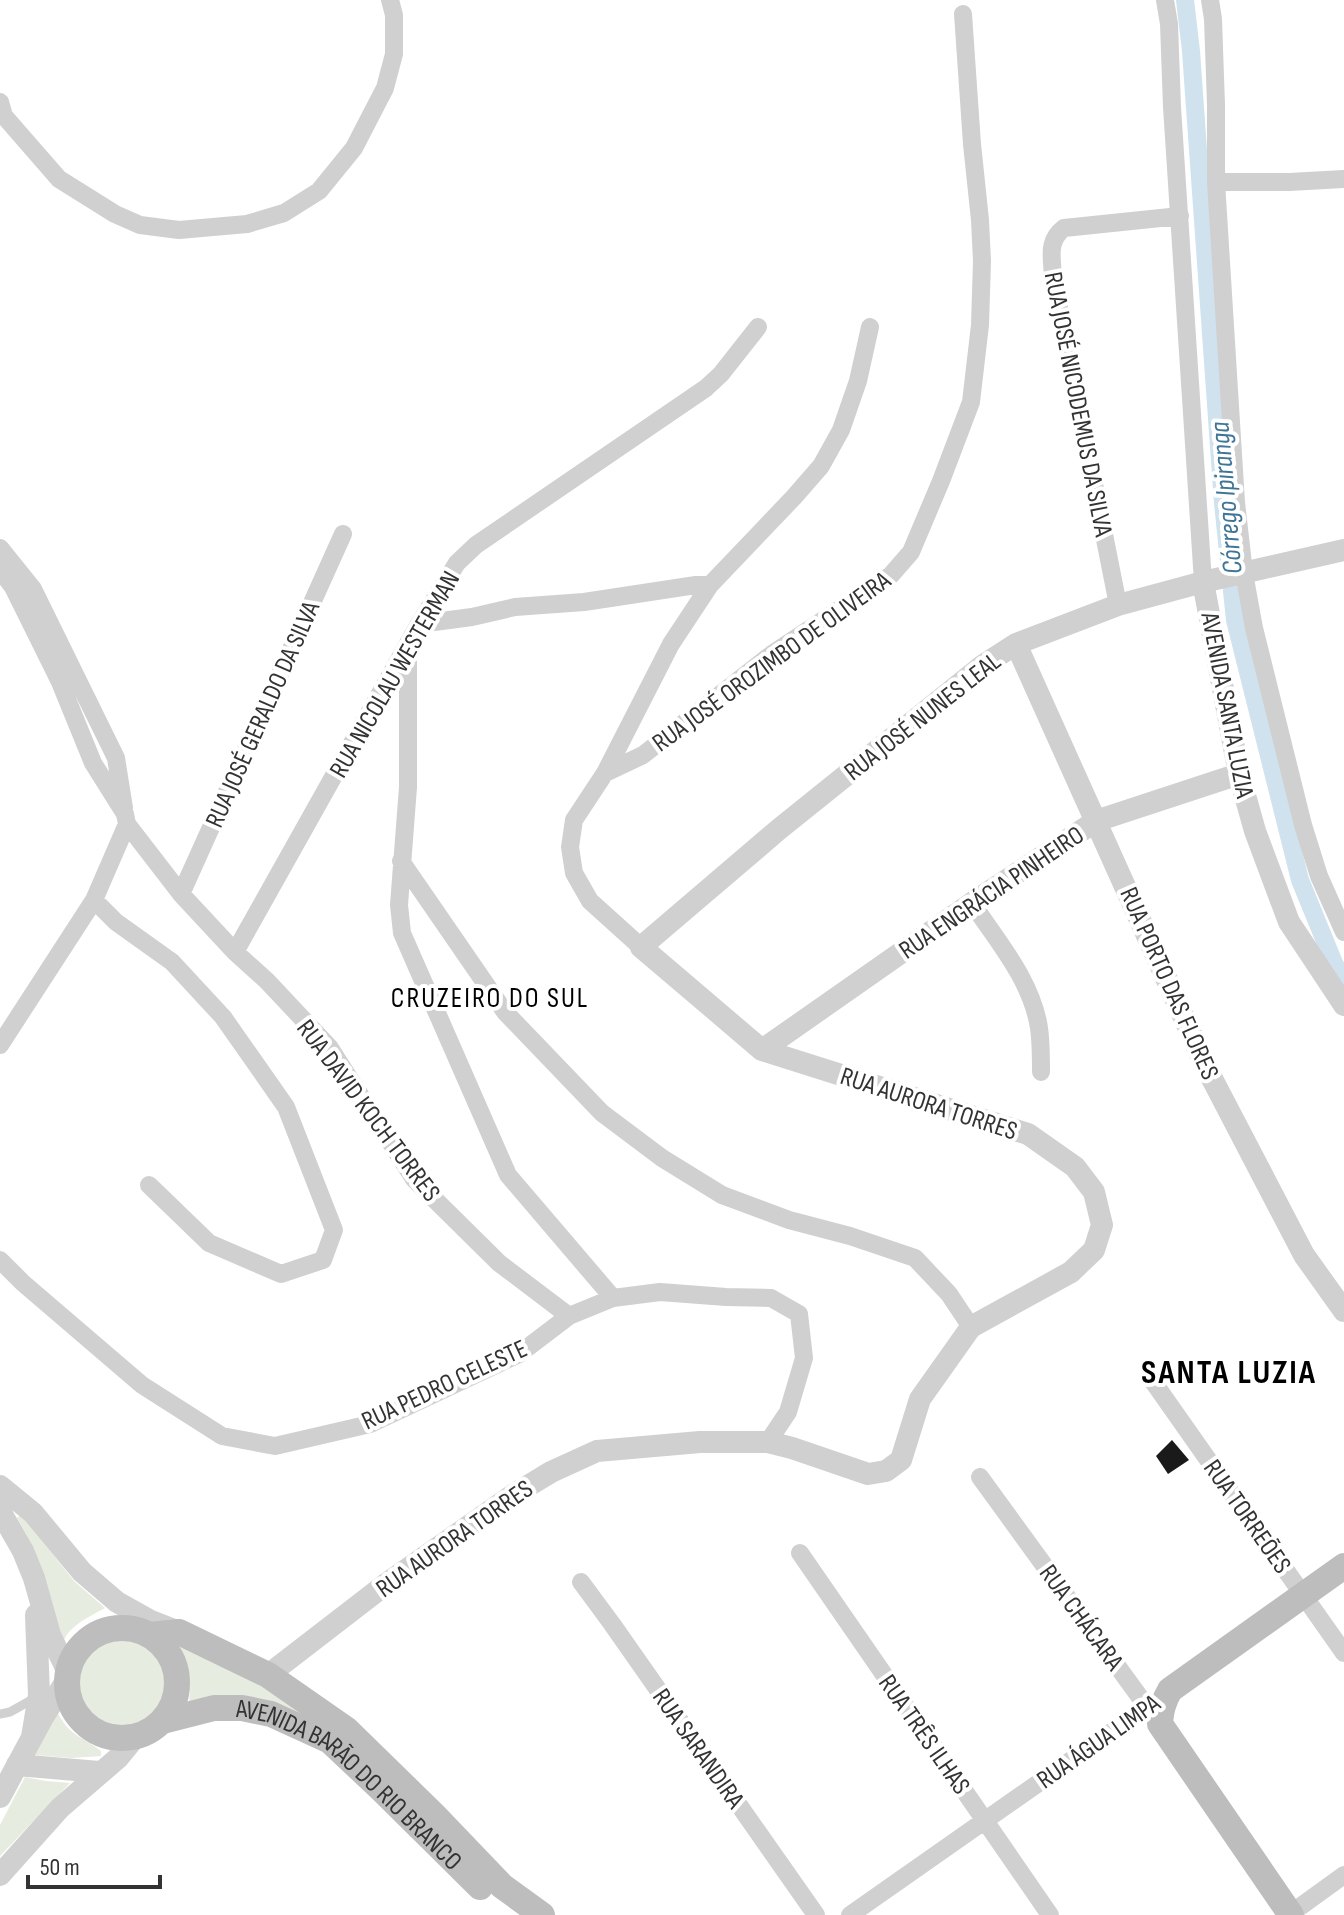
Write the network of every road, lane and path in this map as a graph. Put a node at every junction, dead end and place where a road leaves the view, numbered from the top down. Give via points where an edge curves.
1 (390, 0) edge
2 (1165, 0) edge
3 (1210, 0) edge
4 (963, 14) dead end
5 (0, 102) edge
6 (1344, 179) edge
7 (1216, 182) junction
8 (1180, 216) junction
9 (758, 327) dead end
10 (870, 327) dead end
11 (343, 534) dead end
12 (0, 548) edge
13 (1344, 550) edge
14 (0, 570) edge
15 (1223, 577) junction
16 (710, 585) junction
17 (1118, 605) junction
18 (419, 624) junction
19 (1016, 644) junction
20 (408, 645) junction
21 (605, 773) junction
22 (1239, 774) junction
23 (126, 819) junction
24 (1096, 821) junction
25 (401, 861) junction
26 (181, 894) junction
27 (94, 900) junction
28 (972, 903) junction
29 (1344, 932) edge
30 (641, 947) junction
31 (235, 952) junction
32 (1344, 1005) edge
33 (0, 1045) edge
34 (762, 1050) junction
35 (1041, 1072) dead end
36 (149, 1185) dead end
37 (0, 1260) edge
38 (0, 1281) edge
39 (23, 1283) junction
40 (613, 1298) junction
41 (1344, 1311) edge
42 (569, 1316) junction
43 (971, 1327) junction
44 (1152, 1380) dead end
45 (768, 1442) junction
46 (980, 1477) dead end
47 (0, 1486) edge
48 (0, 1511) edge
49 (800, 1553) dead end
50 (1344, 1566) edge
51 (34, 1578) junction
52 (581, 1582) dead end
53 (1304, 1595) junction
54 (117, 1602) junction
55 (179, 1632) junction
56 (146, 1633) junction
57 (1344, 1653) edge
58 (67, 1675) junction
59 (268, 1675) junction
60 (39, 1695) junction
61 (0, 1714) edge
62 (271, 1714) junction
63 (1153, 1715) junction
64 (163, 1721) junction
65 (136, 1736) junction
66 (32, 1737) junction
67 (10, 1762) junction
68 (108, 1765) junction
69 (0, 1797) edge
70 (985, 1821) junction
71 (0, 1875) edge
72 (1344, 1875) edge
73 (514, 1915) edge
74 (542, 1915) edge
75 (816, 1915) edge
76 (850, 1915) edge
77 (1050, 1915) edge
78 (1291, 1915) edge

1 - 5 street via 394,54 385,88 354,148 319,191 284,213 247,224 179,230 140,225 115,214 59,179 4,116
2 - 8 street, AVENIDA SANTA LUZIA
3 - 7 street, AVENIDA SANTA LUZIA
4 - 21 street, RUA JOSÉ OROZIMBO DE OLIVEIRA via 980,220 980,325 971,402 911,552 891,575 772,654 643,755
6 - 7 street
7 - 15 street, AVENIDA SANTA LUZIA via 1236,502
8 - 15 street, AVENIDA SANTA LUZIA
8 - 17 street, RUA JOSÉ NICODEMUS DA SILVA via 1064,228 1052,242 1053,277
9 - 18 street, RUA NICOLAU WESTERMAN via 706,388 476,545 457,563
10 - 16 street, RUA AURORA TORRES via 841,430 821,466
11 - 26 street, RUA JOSÉ GERALDO DA SILVA
12 - 23 street, RUA DAVID KOCH TORRES via 33,589 116,758
13 - 15 street, RUA JOSÉ NUNES LEAL
14 - 23 street, RUA DAVID KOCH TORRES via 60,682 93,763
15 - 17 street, RUA JOSÉ NUNES LEAL
15 - 22 street, AVENIDA SANTA LUZIA
15 - 29 street, AVENIDA SANTA LUZIA via 1254,628 1303,825
16 - 18 street via 515,607
16 - 21 street, RUA AURORA TORRES via 671,644
17 - 19 street, RUA JOSÉ NUNES LEAL
18 - 20 street, RUA NICOLAU WESTERMAN
19 - 24 street, RUA PORTO DAS FLORES
19 - 30 street, RUA JOSÉ NUNES LEAL via 778,830
20 - 25 street via 408,787
20 - 31 street, RUA NICOLAU WESTERMAN
21 - 30 street, RUA AURORA TORRES via 574,820 574,873 590,901
22 - 24 street, RUA ENGRÁCIA PINHEIRO
22 - 32 street, AVENIDA SANTA LUZIA via 1289,922
23 - 26 street, RUA DAVID KOCH TORRES
23 - 27 street
24 - 28 street, RUA ENGRÁCIA PINHEIRO
24 - 41 street, RUA PORTO DAS FLORES via 1207,1069 1304,1255
25 - 40 street via 402,933 508,1175
25 - 43 street via 505,1012 602,1113 722,1195 915,1258
26 - 31 street, RUA DAVID KOCH TORRES
27 - 33 street
27 - 36 street via 172,962 223,1017 286,1107 334,1230 323,1260 281,1274 209,1243
28 - 34 street, RUA ENGRÁCIA PINHEIRO
28 - 35 street via 1031,998
30 - 34 street, RUA AURORA TORRES
31 - 42 street, RUA DAVID KOCH TORRES via 330,1048 414,1179 499,1263
34 - 43 street, RUA AURORA TORRES via 1028,1134 1075,1167 1094,1192 1102,1225 1094,1250 1071,1272
37 - 39 street, RUA PEDRO CELESTE
38 - 39 street
39 - 42 street, RUA PEDRO CELESTE via 142,1385 222,1436 275,1446 370,1424 519,1354
40 - 42 street, RUA PEDRO CELESTE
40 - 45 street, RUA PEDRO CELESTE via 660,1292 771,1298 799,1314 804,1358 788,1412
43 - 45 street, RUA AURORA TORRES via 920,1399 901,1460 886,1471 868,1474
44 - 53 street, RUA TORREÕES
45 - 59 street, RUA AURORA TORRES via 597,1451 551,1472 386,1584
46 - 63 street, RUA CHÁCARA
47 - 54 street via 33,1513 82,1572
48 - 51 street
49 - 70 street, RUA TRÊS ILHAS
50 - 53 main road, RUA ÁGUA LIMPA
51 - 58 street
51 - 60 street
52 - 75 street, RUA SARANDIRA
53 - 57 street, RUA TORREÕES
53 - 63 main road, RUA ÁGUA LIMPA via 1170,1690
54 - 55 street
54 - 56 street
55 - 56 main road
55 - 59 main road, AVENIDA BARÃO DO RIO BRANCO
56 - 58 main road via 125,1627 94,1635 73,1655
56 - 64 main road via 160,1642 177,1671 178,1689
58 - 60 lane
58 - 65 main road via 69,1698 87,1726 119,1738
58 - 66 street
59 - 74 main road, AVENIDA BARÃO DO RIO BRANCO via 347,1730 502,1886
60 - 61 lane
60 - 66 street
62 - 64 main road, AVENIDA BARÃO DO RIO BRANCO via 214,1708
62 - 68 main road via 195,1721 144,1740
62 - 73 main road, AVENIDA BARÃO DO RIO BRANCO via 330,1741
63 - 70 street, RUA ÁGUA LIMPA
63 - 78 main road, RUA CHÁCARA
64 - 65 main road
65 - 68 street
66 - 67 street
67 - 68 street
67 - 69 street
68 - 71 street via 60,1808
70 - 76 street, RUA ÁGUA LIMPA
70 - 77 street, RUA TRÊS ILHAS
72 - 78 street

